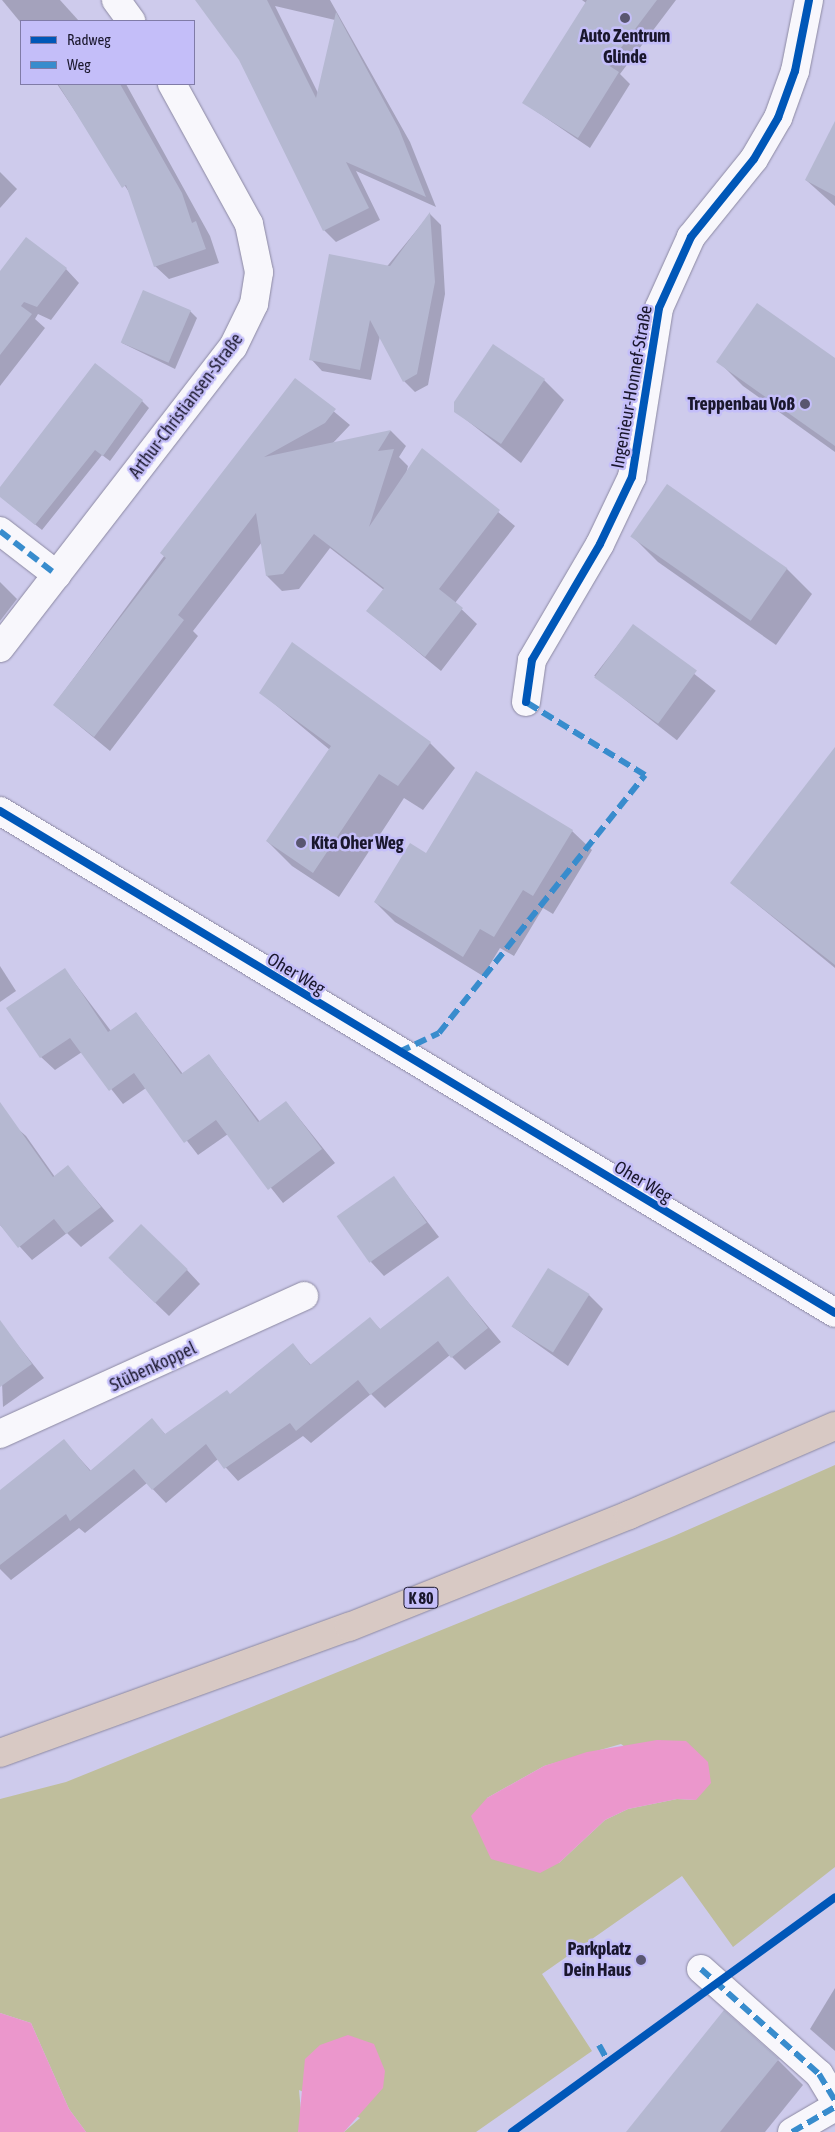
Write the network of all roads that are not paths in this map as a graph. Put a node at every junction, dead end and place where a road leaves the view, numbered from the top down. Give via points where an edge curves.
1 (116, 0) edge
2 (810, 0) edge
3 (130, 20) edge
4 (173, 85) edge
5 (0, 531) edge
6 (57, 575) junction
7 (0, 648) edge
8 (526, 702) dead end
9 (0, 811) edge
10 (304, 1296) dead end
11 (835, 1313) edge
12 (835, 1426) edge
13 (0, 1434) edge
14 (0, 1753) edge
15 (701, 1969) dead end
16 (835, 2101) edge
17 (835, 2106) edge
18 (792, 2132) edge

1 - 3 street
2 - 8 street, Ingenieur-Honnef-Straße via 795,71 778,118 754,159 691,237 659,308 632,477 600,544 532,660
4 - 6 street, Arthur-Christiansen-Straße via 249,224 259,272 254,304 233,347
5 - 6 street
6 - 7 street, Arthur-Christiansen-Straße
9 - 11 street, Oher Weg
10 - 13 street, Stübenkoppel
12 - 14 highway, K 80 via 629,1515 349,1627
15 - 16 street via 819,2074
17 - 18 street

